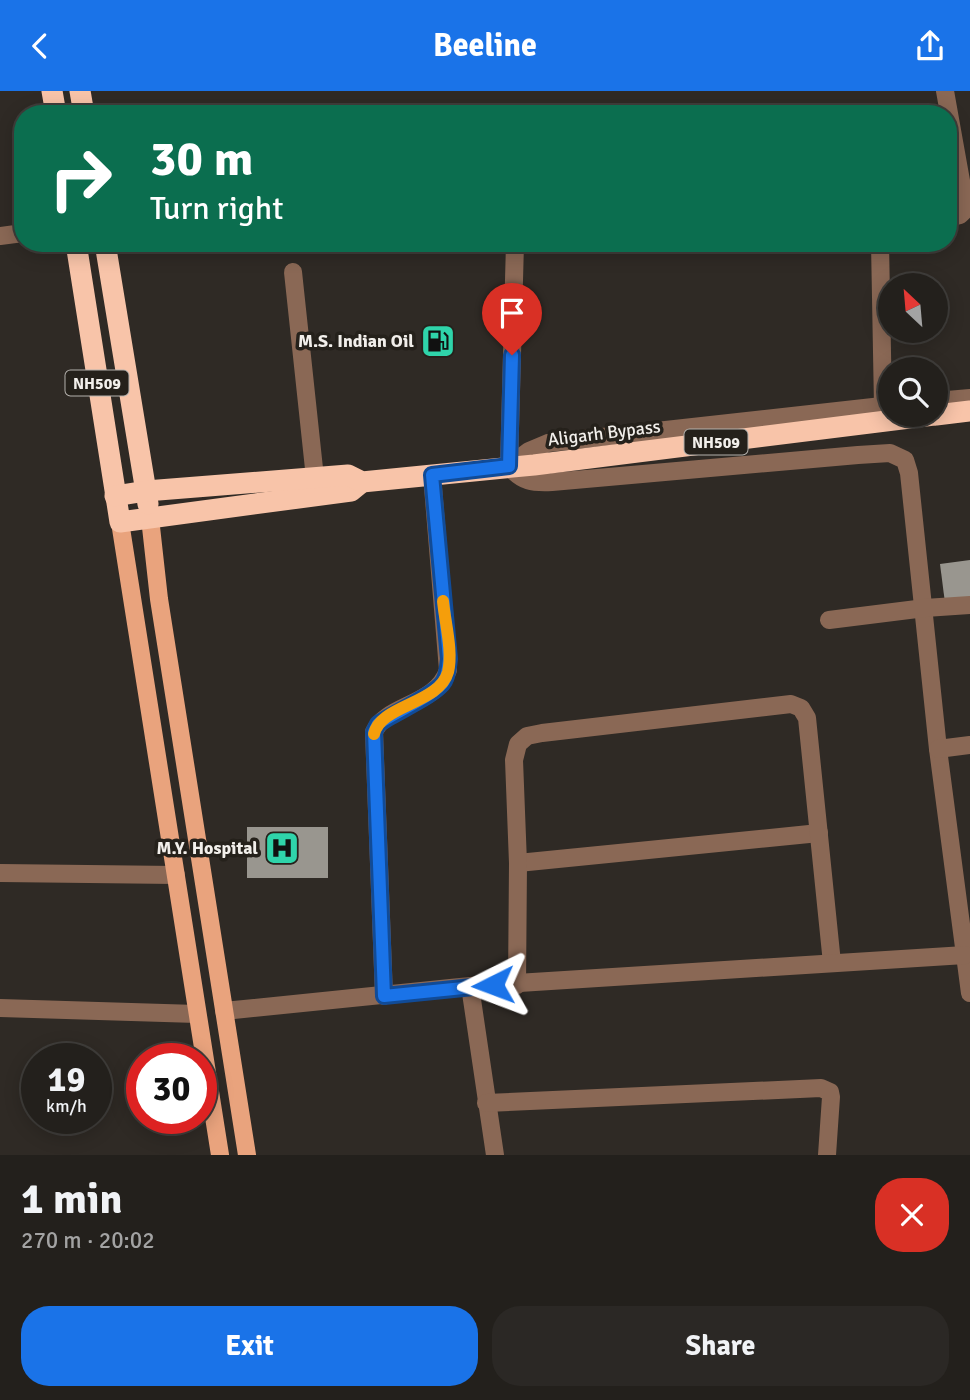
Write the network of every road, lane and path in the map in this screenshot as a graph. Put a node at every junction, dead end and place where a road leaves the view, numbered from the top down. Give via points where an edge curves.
1 (957, 159) edge
2 (957, 216) edge
3 (77, 252) edge
4 (106, 252) edge
5 (515, 252) edge
6 (880, 252) edge
7 (293, 272) dead end
8 (885, 357) edge
9 (970, 398) edge
10 (948, 400) edge
11 (878, 406) edge
12 (970, 411) edge
13 (948, 414) edge
14 (878, 422) edge
15 (509, 466) junction
16 (432, 475) junction
17 (315, 478) junction
18 (362, 482) junction
19 (146, 491) junction
20 (116, 496) junction
21 (150, 518) junction
22 (120, 522) junction
23 (970, 605) edge
24 (925, 608) junction
25 (829, 619) dead end
26 (970, 745) edge
27 (938, 749) junction
28 (819, 833) junction
29 (518, 863) junction
30 (0, 873) edge
31 (176, 875) junction
32 (965, 955) junction
33 (832, 963) junction
34 (517, 985) junction
35 (470, 986) junction
36 (970, 993) edge
37 (384, 996) junction
38 (0, 1008) edge
39 (224, 1011) junction
40 (197, 1014) junction
41 (486, 1103) junction
42 (220, 1155) edge
43 (247, 1155) edge
44 (495, 1155) edge
45 (827, 1155) edge

1 - 2 street via 965,209
3 - 20 highway, NH509
4 - 19 highway, NH509
5 - 15 street
6 - 8 street
7 - 17 street
9 - 10 street
11 - 15 street via 548,443
12 - 13 highway, Aligarh Bypass / NH509
14 - 15 highway, Aligarh Bypass / NH509
15 - 16 highway, Aligarh Bypass / NH509
15 - 24 street via 523,480 534,483 858,455 900,456 909,473
16 - 18 highway, Aligarh Bypass / NH509
16 - 37 street via 448,670 439,687 382,720 374,732
17 - 18 highway, Aligarh Bypass / NH509 via 348,475
17 - 19 highway, Aligarh Bypass / NH509
18 - 21 highway, Aligarh Bypass / NH509 via 351,491
19 - 20 highway, Aligarh Bypass / NH509
19 - 21 highway, NH509
20 - 22 highway, NH509
21 - 22 highway, Aligarh Bypass / NH509
21 - 39 main road
22 - 31 main road
23 - 24 street
24 - 25 street
24 - 27 street
26 - 27 street
27 - 32 street
28 - 29 street
28 - 29 street via 807,717 791,704 527,736 514,760
28 - 33 street
29 - 34 street
30 - 31 street
31 - 40 main road
32 - 33 street
32 - 36 street
33 - 34 street
34 - 35 street
35 - 37 street
35 - 41 street
37 - 39 street
38 - 40 street
39 - 43 main road
40 - 42 main road
41 - 44 street
41 - 45 street via 821,1088 831,1097

